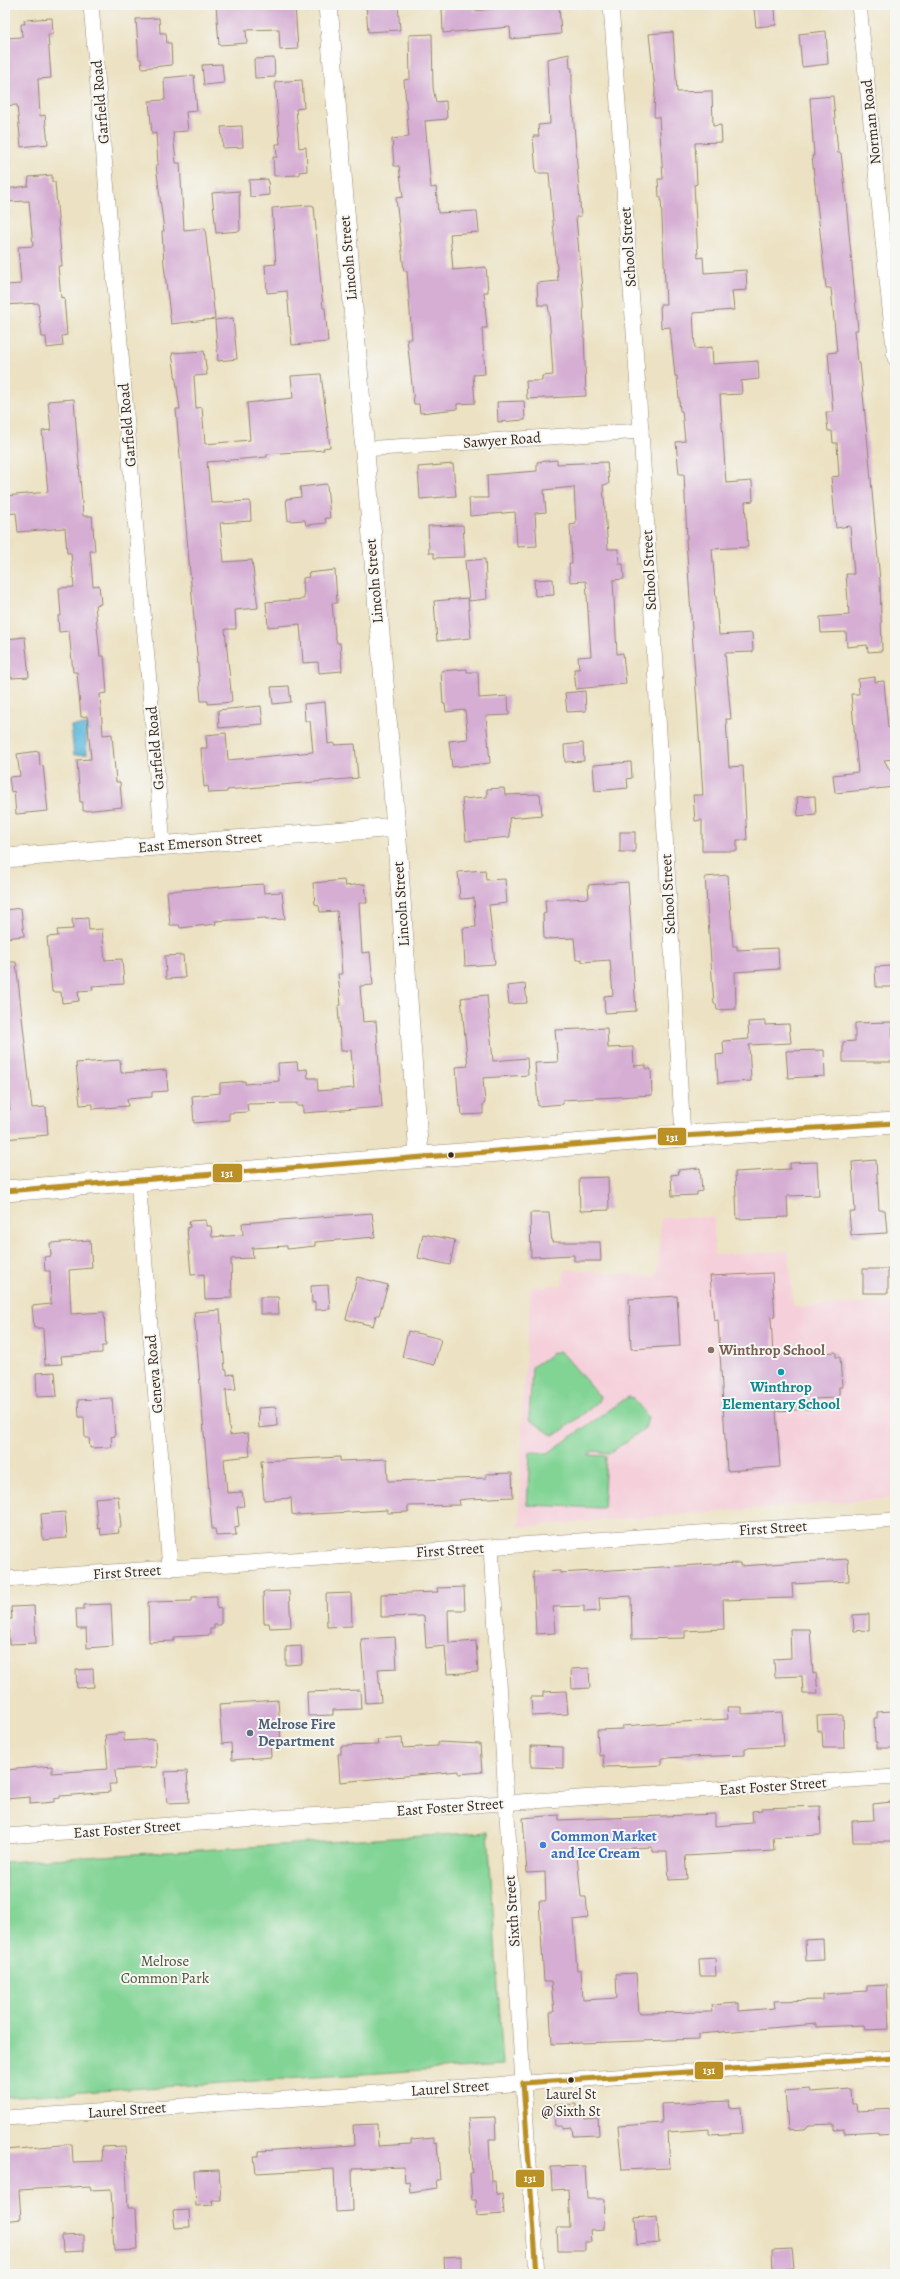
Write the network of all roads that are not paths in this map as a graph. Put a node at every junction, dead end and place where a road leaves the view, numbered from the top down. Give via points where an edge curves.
1 (91, 5) edge
2 (328, 5) edge
3 (611, 5) edge
4 (859, 5) edge
5 (895, 358) edge
6 (641, 431) junction
7 (363, 449) junction
8 (396, 827) junction
9 (163, 845) junction
10 (5, 858) edge
11 (895, 1123) edge
12 (683, 1136) junction
13 (419, 1157) junction
14 (138, 1180) junction
15 (5, 1191) edge
16 (895, 1520) edge
17 (491, 1547) junction
18 (170, 1569) junction
19 (5, 1580) edge
20 (895, 1777) edge
21 (505, 1804) junction
22 (5, 1836) edge
23 (895, 2058) edge
24 (523, 2083) junction
25 (5, 2118) edge
26 (537, 2274) edge

1 - 9 street, Garfield Road
2 - 7 street, Lincoln Street
3 - 6 street, School Street
4 - 5 street, Norman Road
6 - 7 street, Sawyer Road
6 - 12 street, School Street
7 - 8 street, Lincoln Street
8 - 9 street, East Emerson Street
8 - 13 street, Lincoln Street
9 - 10 street, East Emerson Street
11 - 12 main road
12 - 13 main road
13 - 14 main road
14 - 15 main road
14 - 18 street, Geneva Road
16 - 17 street, First Street
17 - 18 street, First Street
17 - 21 street, Sixth Street
18 - 19 street, First Street
20 - 21 street, East Foster Street
21 - 22 street, East Foster Street
21 - 24 street, Sixth Street
23 - 24 street, Laurel Street
24 - 25 street, Laurel Street
24 - 26 street, Sixth Street

